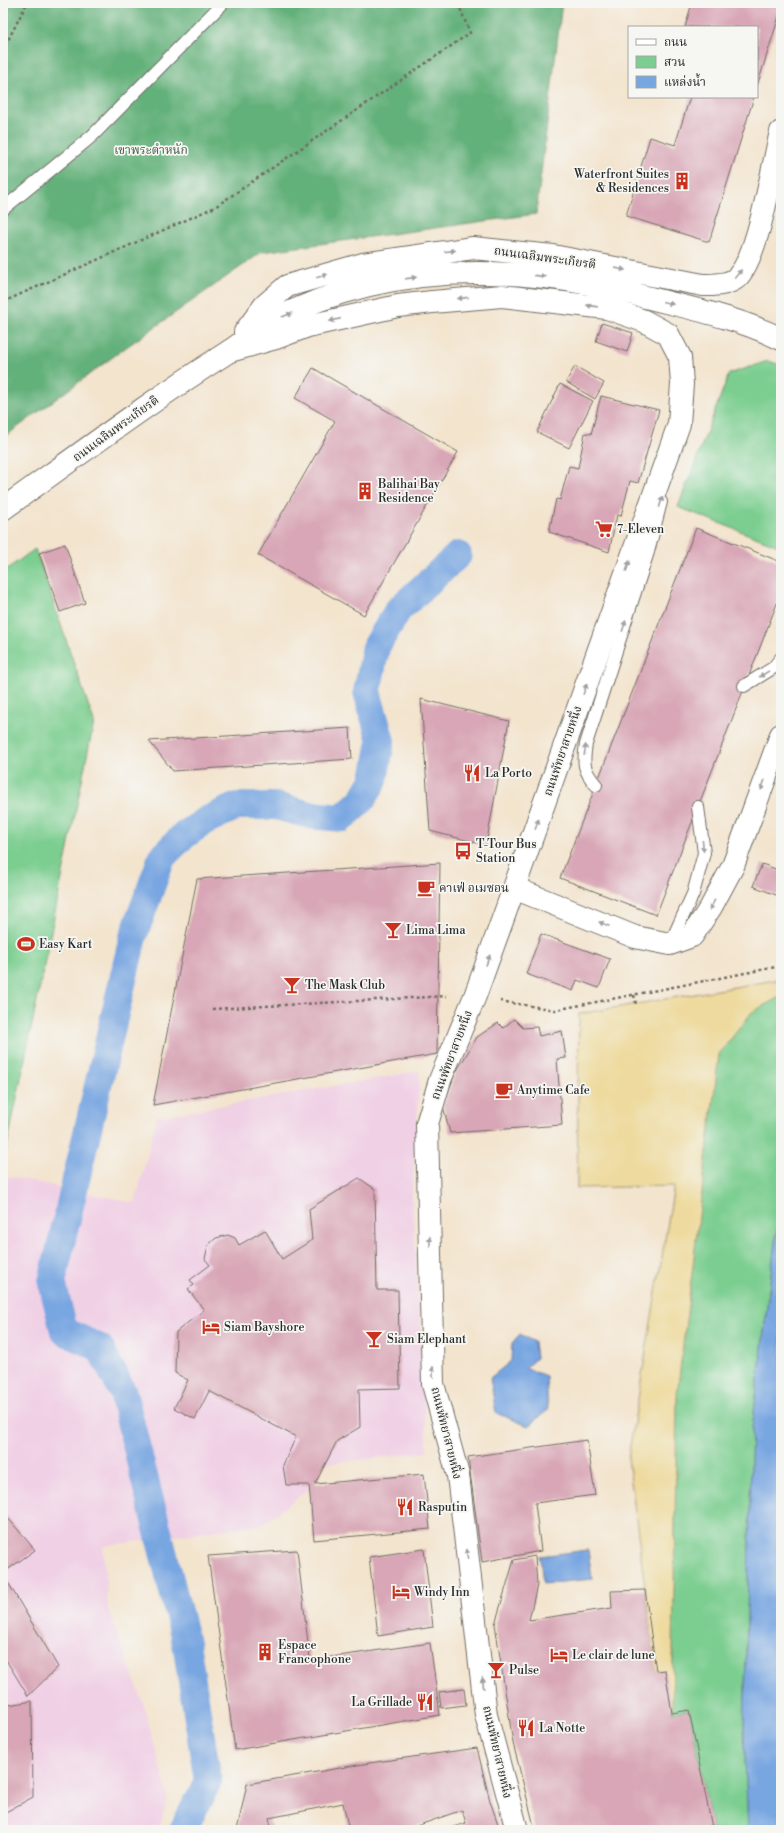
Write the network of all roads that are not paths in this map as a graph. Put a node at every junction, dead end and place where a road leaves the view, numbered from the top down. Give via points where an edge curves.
1 (223, 3) edge
2 (781, 132) edge
3 (3, 209) edge
4 (668, 334) joint
5 (781, 339) edge
6 (230, 351) junction
7 (671, 446) junction
8 (3, 509) edge
9 (781, 658) edge
10 (744, 686) dead end
11 (781, 735) edge
12 (596, 785) dead end
13 (698, 807) dead end
14 (514, 888) junction
15 (670, 944) junction
16 (517, 1830) edge

1 - 3 lane via 92,136
6 -> 2 street, ถนนเฉลิมพระเกียรติ via 266,305 287,286 363,264 411,256 473,248 553,256 703,285 735,279 749,261 769,191
4 -> 6 street, ถนนเฉลิมพระเกียรติ via 644,321 607,308 502,296 398,306 308,326
4 - 7 street, ถนนพัทยาสายหนึ่ง via 680,357 682,384 679,424
6 -> 5 street, ถนนเฉลิมพระเกียรติ via 269,323 319,301 359,288 411,277 464,273 508,273 591,283 757,327
6 - 8 street, ถนนเฉลิมพระเกียรติ via 192,374
12 -> 7 lane via 586,774 586,744 652,541 667,482
14 -> 7 street, ถนนพัทยาสายหนึ่ง
9 -> 10 lane via 773,668
11 -> 15 street via 733,866 692,936
13 -> 15 lane via 704,853 693,894
15 -> 14 street via 635,937
16 -> 14 street, ถนนพัทยาสายหนึ่ง via 486,1715 458,1475 433,1384 427,1124 440,1080 475,996

